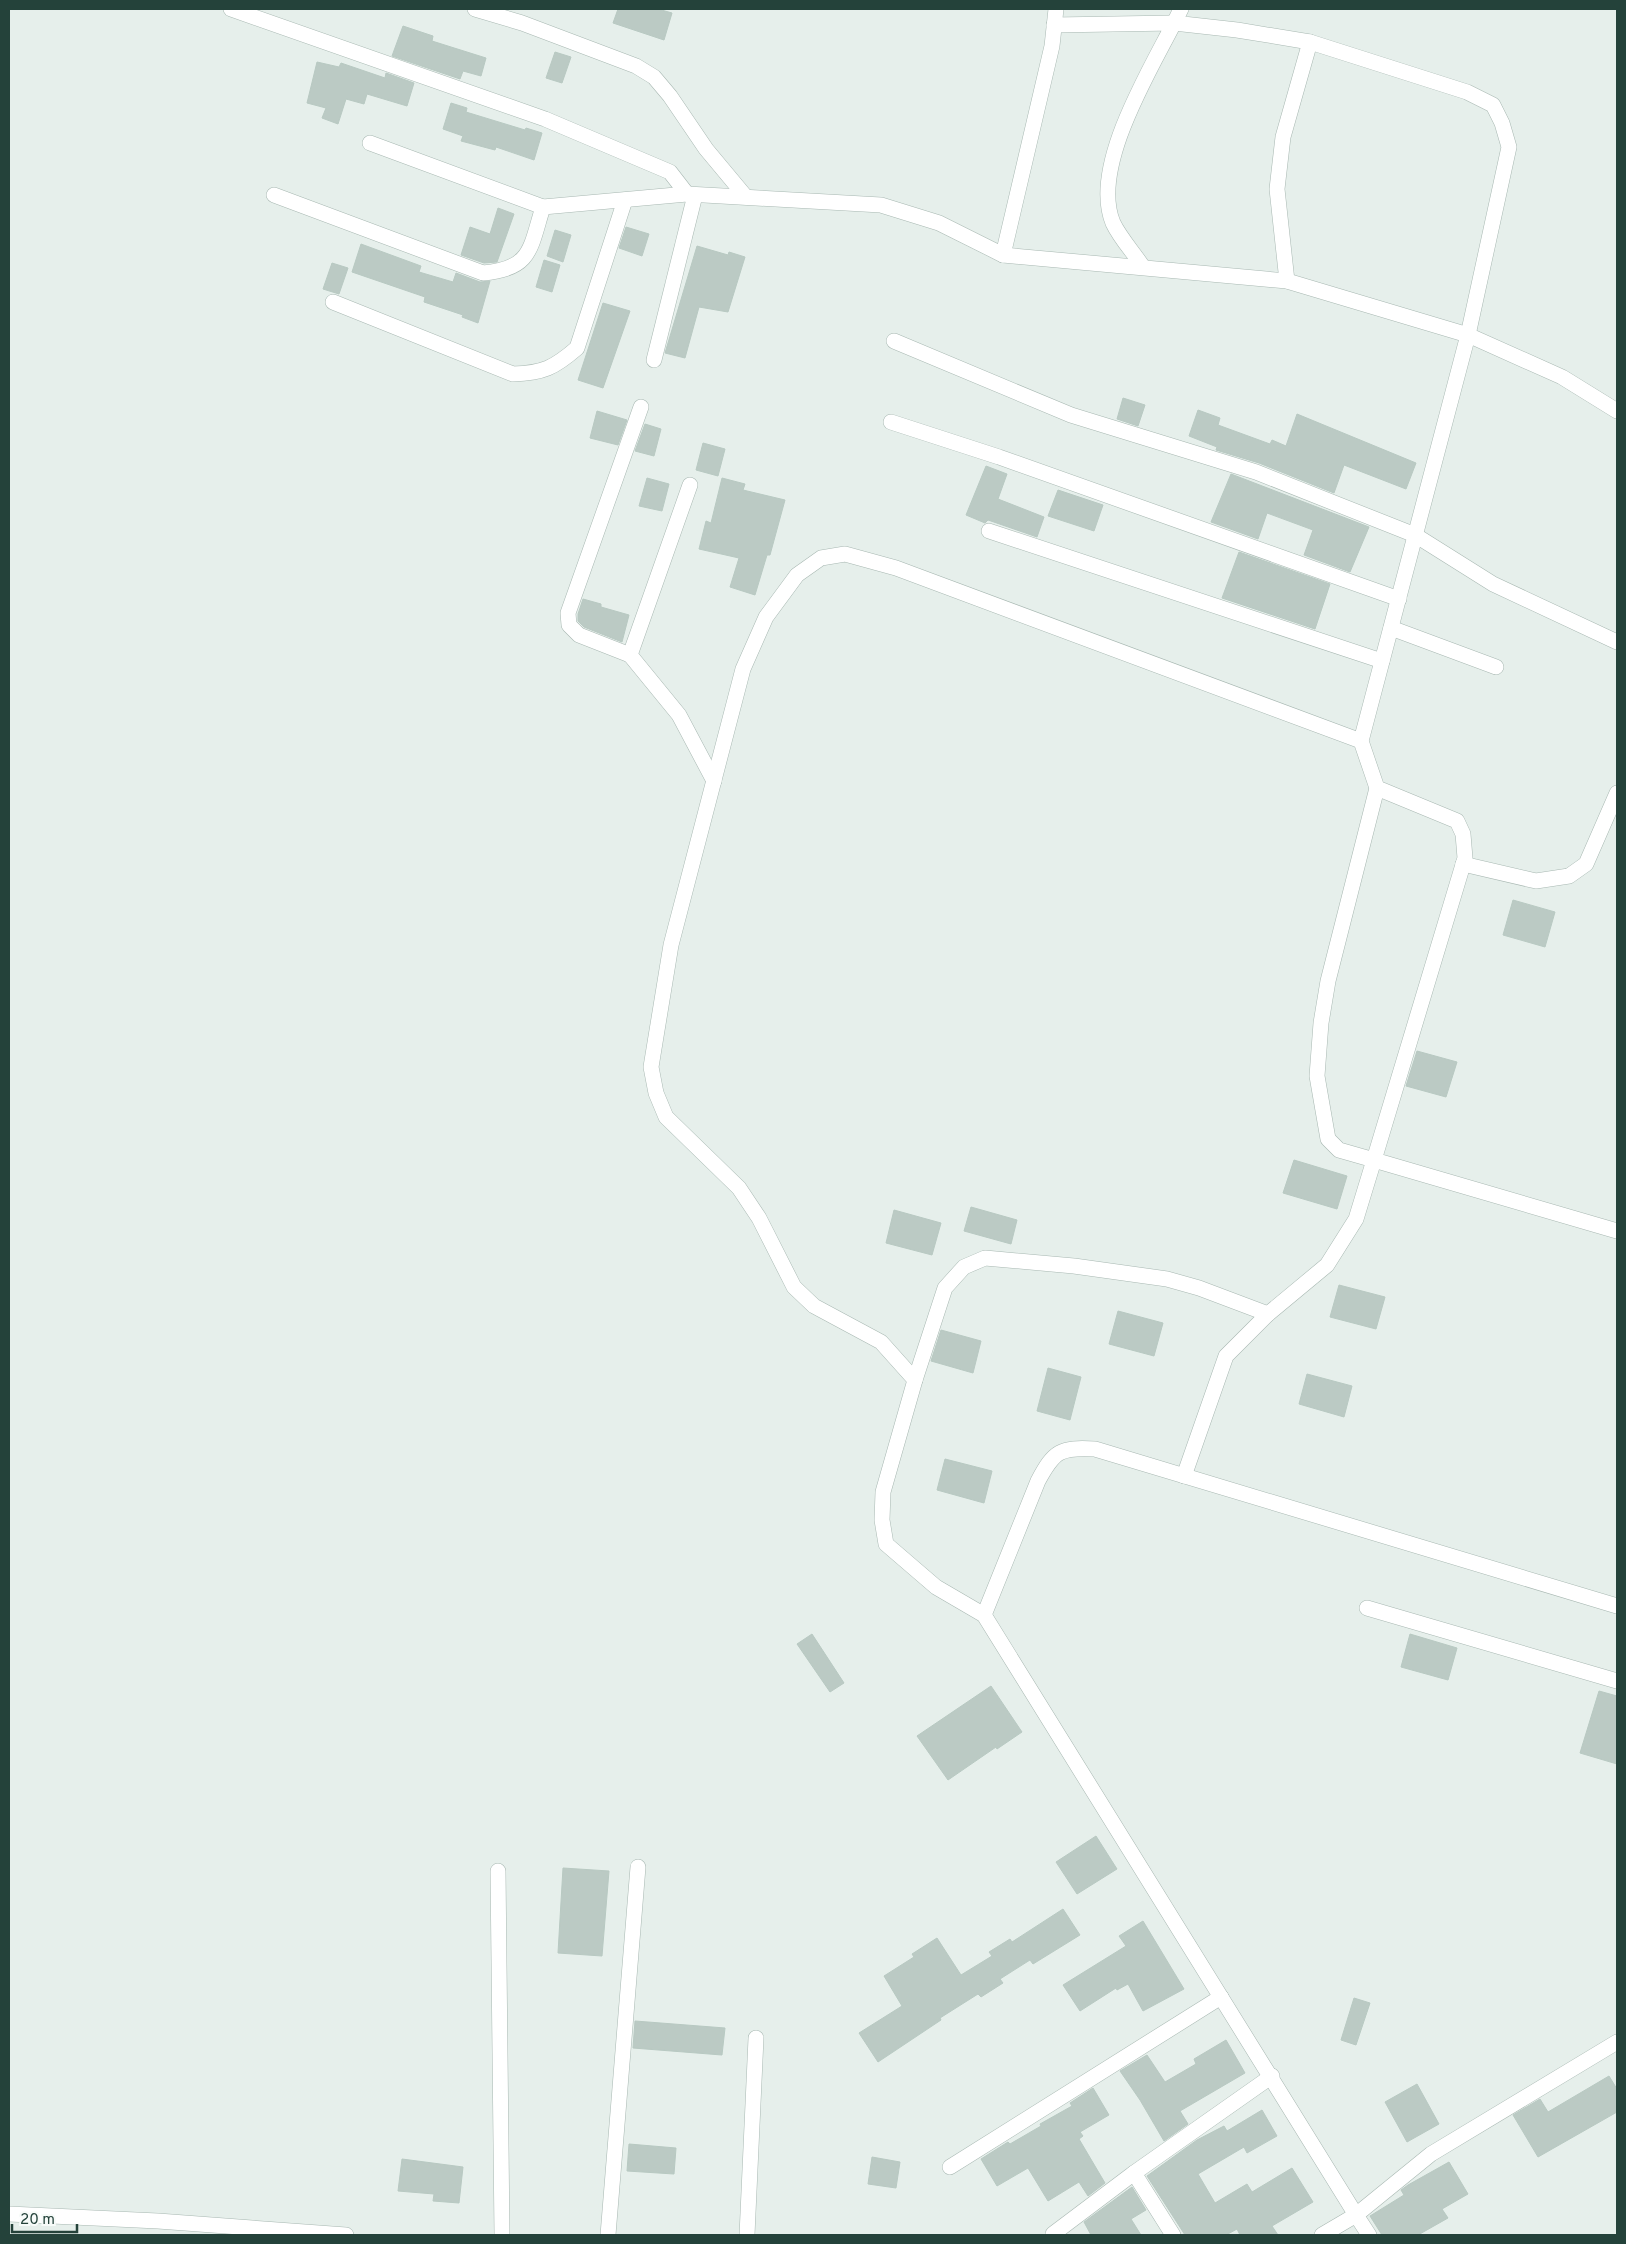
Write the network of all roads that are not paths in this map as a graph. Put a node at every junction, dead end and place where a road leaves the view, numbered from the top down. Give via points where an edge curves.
1 (231, 9) edge
2 (475, 9) edge
3 (1056, 9) edge
4 (1181, 9) edge
5 (523, 16) edge
6 (1174, 23) junction
7 (1054, 25) junction
8 (1310, 42) junction
9 (370, 143) dead end
10 (274, 195) dead end
11 (691, 195) junction
12 (746, 197) junction
13 (624, 200) junction
14 (543, 207) junction
15 (1003, 254) junction
16 (1143, 267) junction
17 (1287, 281) junction
18 (333, 302) dead end
19 (1468, 335) junction
20 (894, 340) dead end
21 (654, 360) dead end
22 (641, 407) dead end
23 (1617, 411) edge
24 (891, 422) dead end
25 (690, 485) dead end
26 (989, 531) dead end
27 (1415, 535) junction
28 (1398, 598) junction
29 (1391, 628) junction
30 (1617, 642) edge
31 (630, 655) junction
32 (1382, 661) junction
33 (1496, 667) dead end
34 (1361, 741) junction
35 (714, 781) junction
36 (1377, 788) junction
37 (1617, 793) edge
38 (1463, 864) junction
39 (1374, 1160) junction
40 (1617, 1231) edge
41 (1268, 1314) junction
42 (915, 1380) junction
43 (1184, 1476) junction
44 (1617, 1606) edge
45 (1367, 1608) dead end
46 (984, 1615) junction
47 (1617, 1681) edge
48 (638, 1867) dead end
49 (498, 1871) dead end
50 (1221, 1997) junction
51 (756, 2038) dead end
52 (1617, 2042) edge
53 (1272, 2076) junction
54 (950, 2167) dead end
55 (1134, 2173) junction
56 (9, 2214) edge
57 (1356, 2215) junction
58 (1053, 2234) dead end
59 (346, 2235) edge
60 (502, 2235) edge
61 (608, 2235) edge
62 (747, 2235) edge
63 (1173, 2235) edge
64 (1322, 2235) edge
65 (1369, 2235) edge

1 - 11 street via 545,119 670,172
2 - 5 street
3 - 7 street
4 - 6 street
5 - 12 street via 654,77 706,149
6 - 7 street
6 - 8 street
6 - 16 street via 1138,91 1115,150 1107,186 1113,223
7 - 15 street via 1052,46
8 - 17 street via 1283,138 1277,189
8 - 19 street via 1467,92 1493,105 1509,147
9 - 14 street
10 - 14 street via 483,273 501,272 515,266 529,253
11 - 12 street
11 - 13 street
11 - 21 street
12 - 15 street via 881,205 939,223
13 - 14 street
13 - 18 street via 577,348 558,365 532,374 513,374
15 - 16 street
16 - 17 street
17 - 19 street
19 - 23 street via 1562,377
19 - 27 street
20 - 27 street via 1071,415 1256,472
22 - 31 street via 568,613 569,626 579,635
24 - 28 street
25 - 31 street
26 - 32 street
27 - 28 street
27 - 30 street via 1493,584
28 - 29 street
29 - 32 street
29 - 33 street
31 - 35 street via 679,715
32 - 34 street
34 - 35 street via 896,568 845,554 821,558 796,575 766,617 743,669
34 - 36 street
35 - 42 street via 671,945 652,1067 656,1093 666,1117 738,1188 759,1218 794,1287 814,1306 881,1342
36 - 38 street via 1457,821 1463,834
36 - 39 street via 1328,981 1317,1076 1328,1139 1339,1150
37 - 38 street via 1586,864 1569,876 1536,881
38 - 39 street
39 - 40 street
39 - 41 street via 1356,1219 1327,1265
41 - 42 street via 1168,1279 985,1258 964,1267 945,1288
41 - 43 street via 1226,1356
42 - 46 street via 882,1492 886,1544 936,1587
43 - 44 street
43 - 46 street via 1095,1449 1080,1448 1057,1453 1038,1481
45 - 47 street
46 - 50 street
48 - 61 street
49 - 60 street
50 - 53 street
50 - 54 street
51 - 62 street
52 - 57 street via 1431,2154
53 - 55 street
53 - 57 street
55 - 58 street
55 - 63 street
56 - 59 street
57 - 64 street
57 - 65 street

